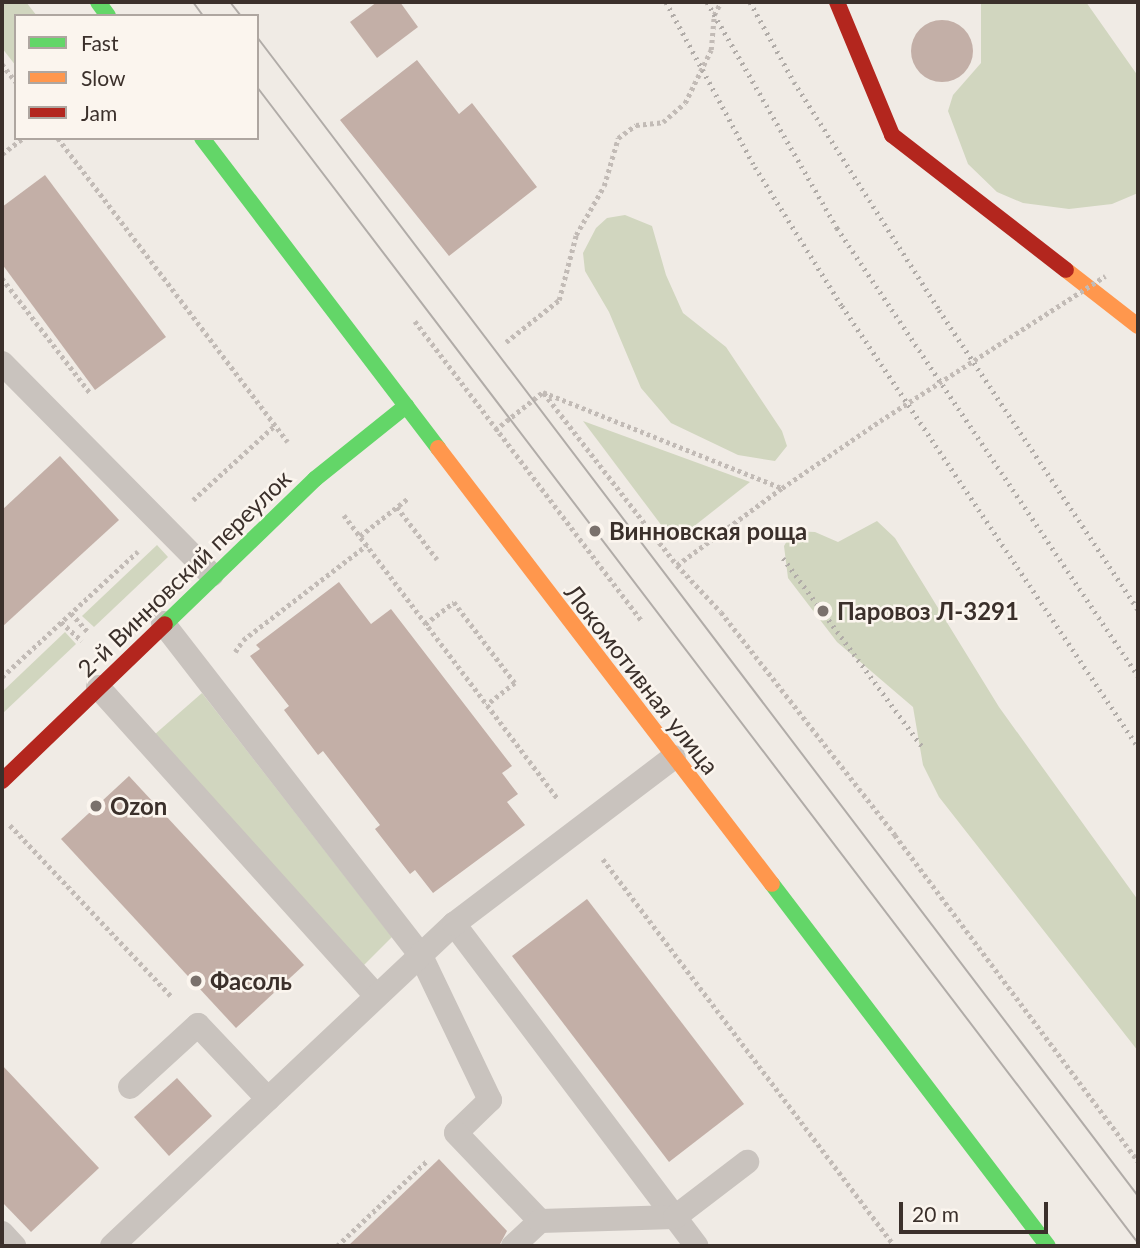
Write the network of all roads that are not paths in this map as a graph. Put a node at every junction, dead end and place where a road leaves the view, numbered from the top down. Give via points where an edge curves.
1 (837, 2) edge
2 (204, 140) edge
3 (1138, 326) edge
4 (2, 363) edge
5 (405, 406) junction
6 (212, 575) junction
7 (163, 623) junction
8 (98, 687) junction
9 (674, 757) junction
10 (4, 775) edge
11 (454, 924) junction
12 (420, 954) junction
13 (376, 996) junction
14 (130, 1087) dead end
15 (268, 1099) junction
16 (747, 1162) dead end
17 (675, 1217) junction
18 (540, 1221) junction
19 (2, 1233) edge
20 (14, 1246) edge
21 (112, 1246) edge
22 (513, 1246) edge
23 (697, 1246) edge
24 (1048, 1246) edge

1 - 3 main road via 892,135
2 - 5 main road, Локомотивная улица
4 - 6 lane
5 - 6 main road, 2-й Винновский переулок via 315,478
5 - 9 main road, Локомотивная улица
6 - 7 main road, 2-й Винновский переулок
7 - 8 main road, 2-й Винновский переулок
7 - 12 lane
8 - 10 main road, 2-й Винновский переулок
8 - 13 lane
9 - 11 lane
9 - 24 main road, Локомотивная улица
11 - 12 lane
11 - 17 lane
12 - 13 lane
12 - 18 lane via 490,1100 456,1133
13 - 15 lane
14 - 15 lane via 198,1025
15 - 21 lane
16 - 17 lane
17 - 18 lane
17 - 23 lane
18 - 22 lane
19 - 20 lane

